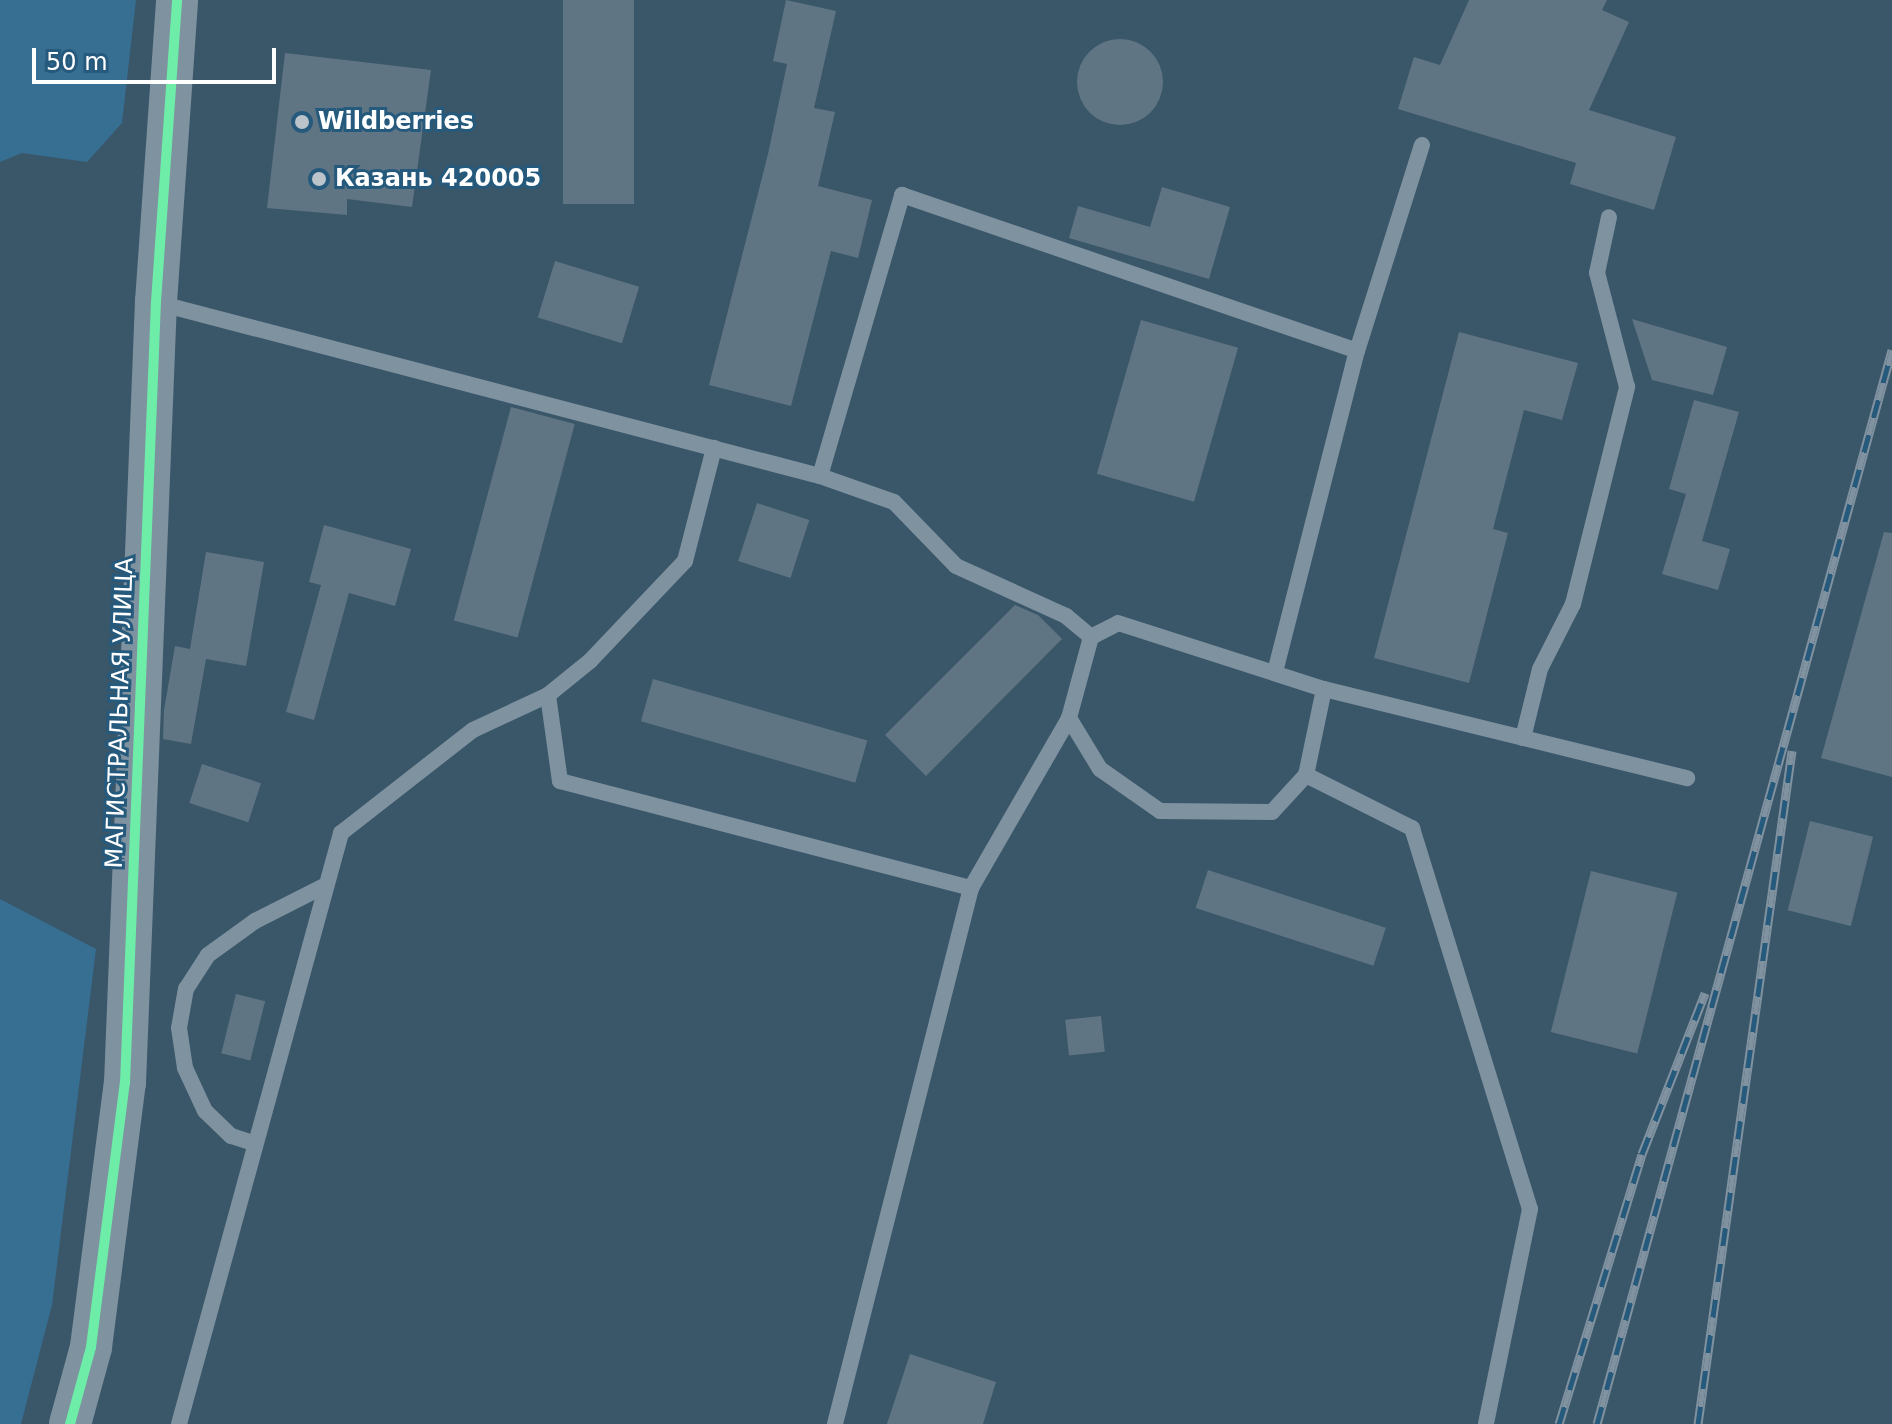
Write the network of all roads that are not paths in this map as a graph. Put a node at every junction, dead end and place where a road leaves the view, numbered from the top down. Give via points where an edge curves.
1 (177, 0) edge
2 (1422, 145) dead end
3 (1609, 217) dead end
4 (156, 302) junction
5 (1357, 351) junction
6 (714, 448) junction
7 (820, 476) junction
8 (1091, 637) junction
9 (1275, 672) junction
10 (1324, 689) junction
11 (548, 695) junction
12 (1069, 718) junction
13 (1523, 738) junction
14 (1306, 775) junction
15 (1687, 778) dead end
16 (326, 885) junction
17 (971, 888) junction
18 (253, 1143) junction
19 (70, 1424) edge
20 (179, 1424) edge
21 (835, 1424) edge
22 (1486, 1424) edge

1 - 4 street, МАГИСТРАЛЬНАЯ УЛИЦА
2 - 5 lane
3 - 13 lane via 1597,273 1627,387 1573,604 1540,669
4 - 6 lane
4 - 19 street, МАГИСТРАЛЬНАЯ УЛИЦА via 125,1083 91,1347
5 - 7 lane via 902,195
5 - 9 lane
6 - 7 lane
6 - 11 lane via 685,561 590,661
7 - 8 lane via 894,502 956,566 1066,616
8 - 9 lane via 1118,623
8 - 12 lane
9 - 10 lane
10 - 13 lane
10 - 14 lane
11 - 16 lane via 473,730 341,833
11 - 17 lane via 560,781
12 - 14 lane via 1100,769 1160,811 1272,812
12 - 17 lane
13 - 15 lane
14 - 22 lane via 1412,828 1530,1209
16 - 18 lane
16 - 18 lane via 255,921 208,955 186,989 179,1028 185,1068 205,1111 231,1136
17 - 21 lane
18 - 20 lane

